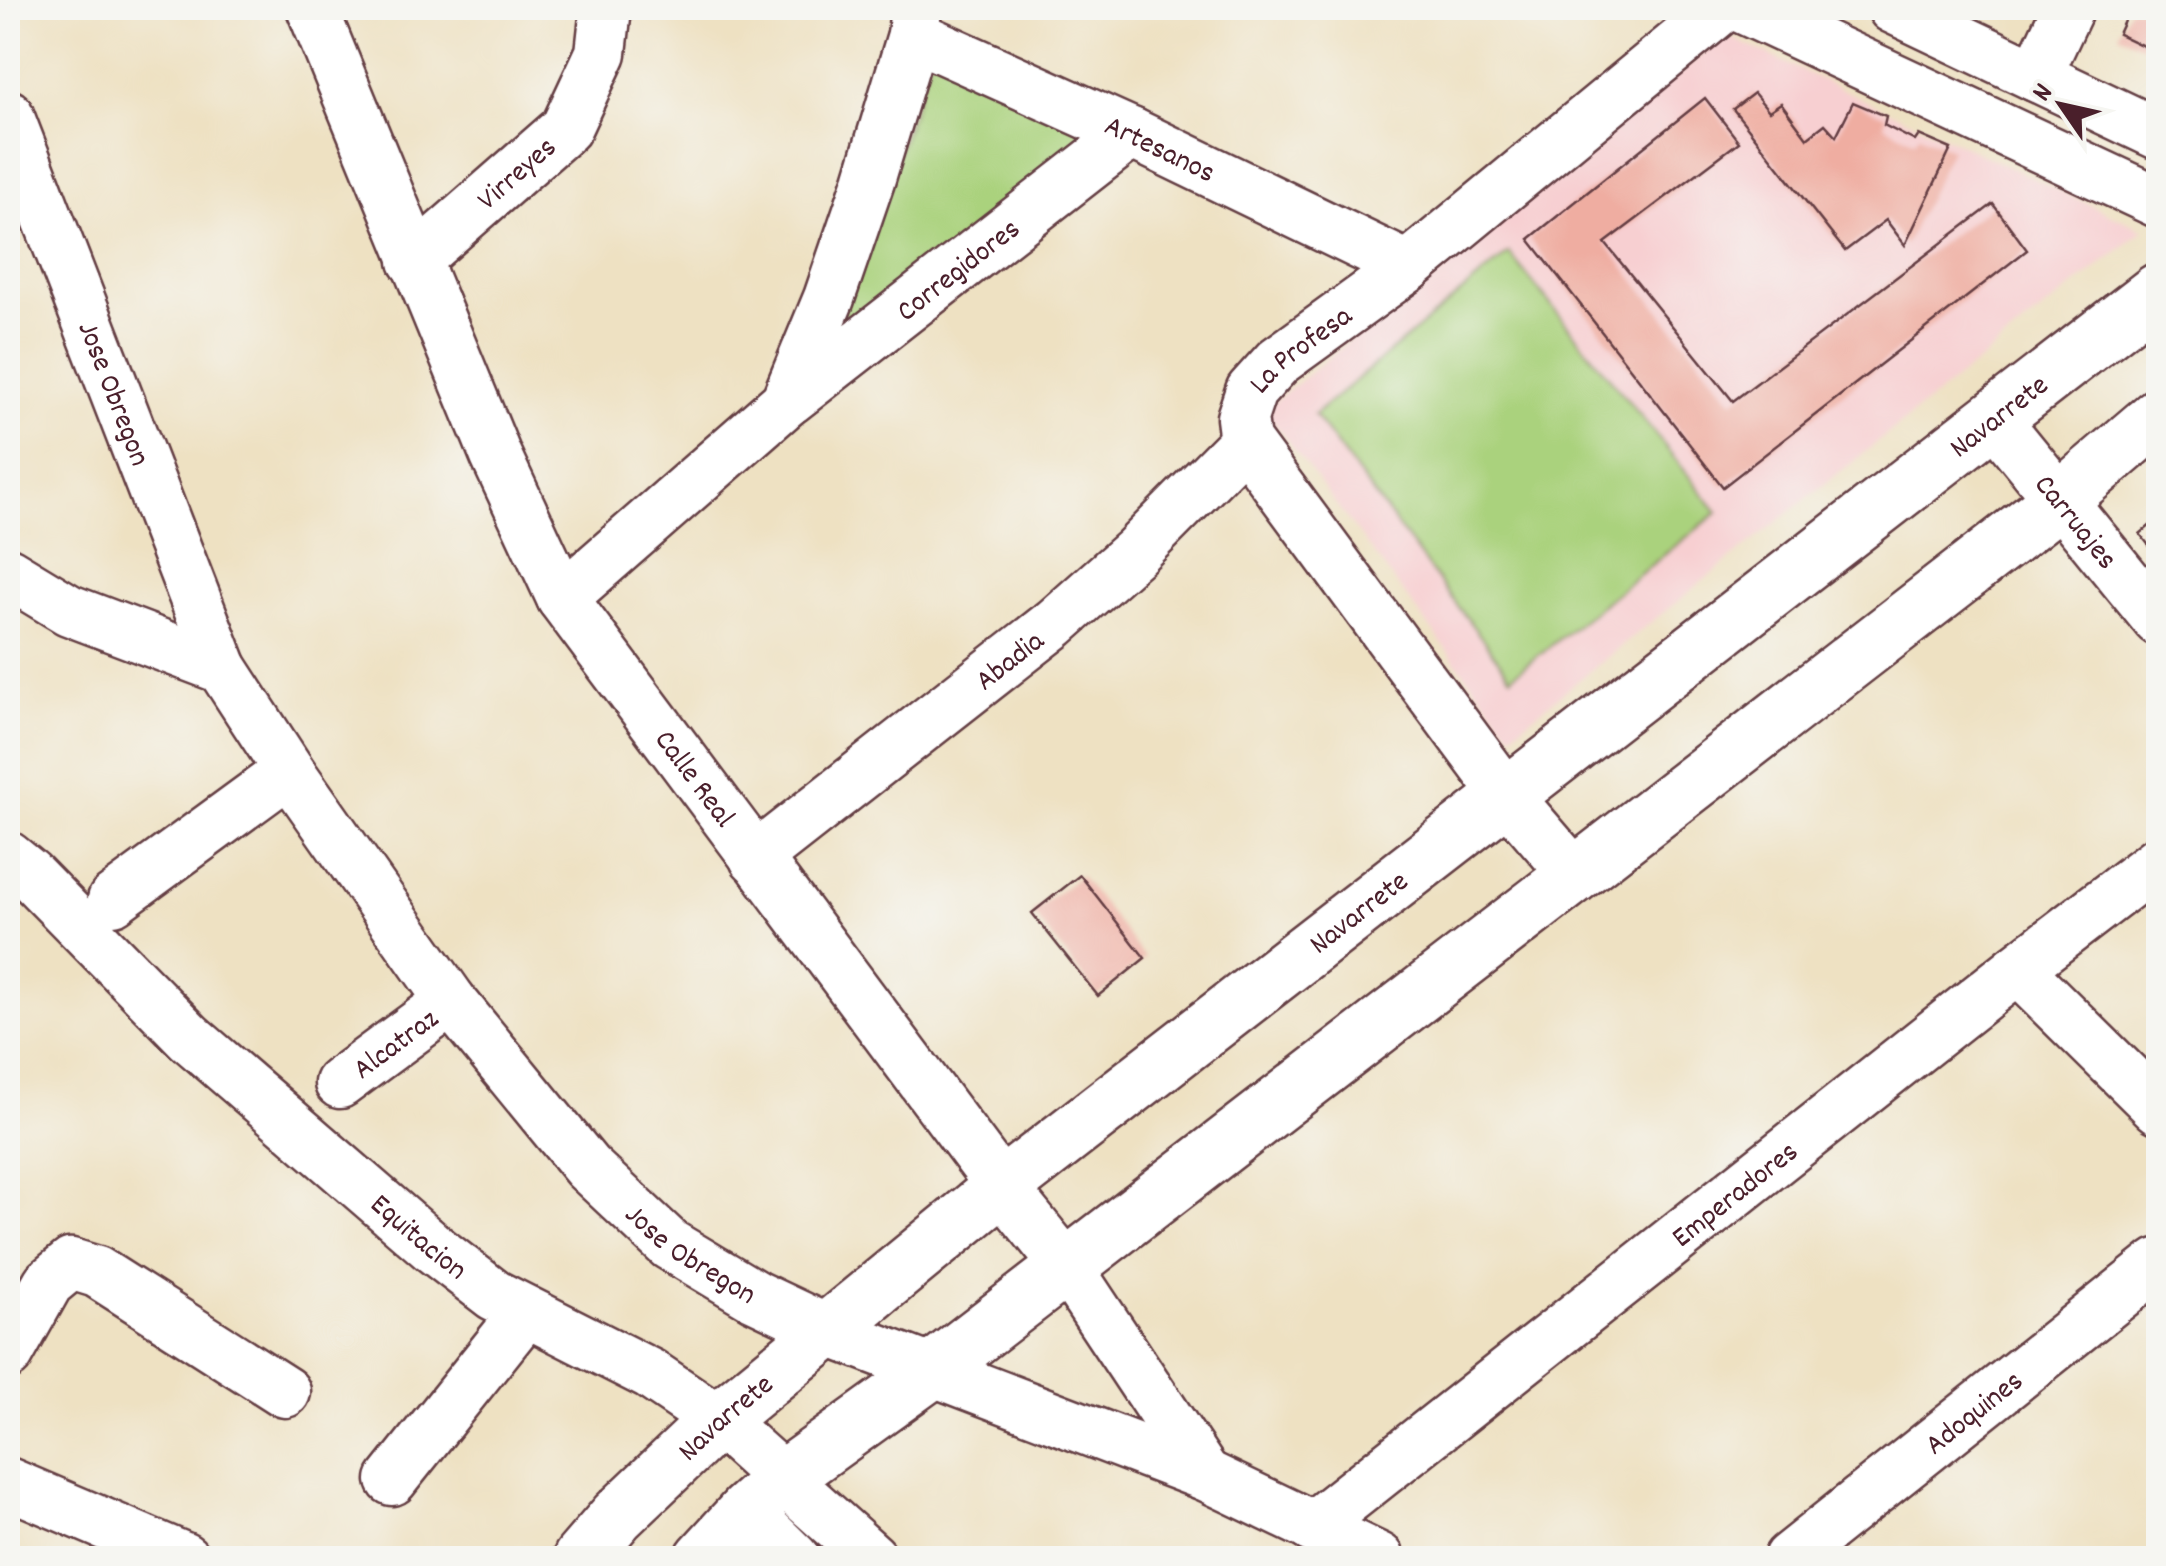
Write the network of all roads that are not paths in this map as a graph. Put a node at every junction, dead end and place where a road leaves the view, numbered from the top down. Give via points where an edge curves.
1 (312, 8) edge
2 (606, 8) edge
3 (1722, 8) edge
4 (1743, 8) edge
5 (1893, 8) edge
6 (2068, 8) edge
7 (915, 21) edge
8 (2036, 76) junction
9 (2093, 103) junction
10 (8, 115) edge
11 (1131, 133) junction
12 (2158, 134) edge
13 (2071, 161) junction
14 (2158, 202) edge
15 (414, 261) junction
16 (1408, 266) junction
17 (2158, 291) edge
18 (786, 402) junction
19 (2158, 416) edge
20 (1995, 420) junction
21 (1245, 441) junction
22 (2062, 498) junction
23 (8, 573) edge
24 (562, 598) junction
25 (2158, 620) edge
26 (222, 668) junction
27 (289, 771) junction
28 (1508, 798) junction
29 (8, 857) edge
30 (755, 858) junction
31 (2158, 861) edge
32 (1575, 874) junction
33 (113, 900) dead end
34 (2017, 969) junction
35 (450, 1001) junction
36 (340, 1084) dead end
37 (2158, 1108) edge
38 (1002, 1187) junction
39 (2158, 1264) edge
40 (1067, 1267) junction
41 (526, 1312) junction
42 (829, 1331) junction
43 (8, 1354) edge
44 (933, 1370) junction
45 (285, 1392) dead end
46 (718, 1420) junction
47 (1205, 1475) junction
48 (392, 1480) dead end
49 (8, 1483) edge
50 (765, 1494) junction
51 (1312, 1527) junction
52 (184, 1558) edge
53 (582, 1558) edge
54 (703, 1558) edge
55 (794, 1558) edge
56 (872, 1558) edge
57 (1379, 1558) edge
58 (1789, 1558) edge

1 - 15 street, Calle Real
2 - 15 street, Virreyes via 601,53 566,128
3 - 16 street, La Profesa
4 - 13 street
5 - 8 street
6 - 8 street
7 - 11 street, Artesanos
7 - 18 street, Corregidores via 870,182
8 - 9 street
9 - 12 street
9 - 13 street
10 - 26 street, Jose Obregon
11 - 16 street, Artesanos
11 - 18 street, Corregidores
13 - 14 street
15 - 24 street, Calle Real
16 - 21 street, La Profesa via 1278,361 1251,391 1242,418
17 - 20 main road, Navarrete
18 - 24 street, Corregidores
19 - 22 main road
20 - 22 street, Carruajes
20 - 28 main road, Navarrete
21 - 28 street, La Profesa
21 - 30 street, Abadia via 1055,624
22 - 25 street, Carruajes
22 - 32 main road
23 - 26 street via 68,610
24 - 30 street, Calle Real
26 - 27 street, Jose Obregon
27 - 33 street
27 - 35 street, Jose Obregon
28 - 32 street, La Profesa
28 - 38 main road, Navarrete
29 - 41 street, Equitacion via 188,1037 433,1248
30 - 38 street, Calle Real
31 - 34 street, Emperadores
32 - 40 main road
34 - 37 street
34 - 51 street, Emperadores
35 - 36 street, Alcatraz
35 - 42 street, Jose Obregon via 587,1167 670,1245
38 - 40 street, Calle Real
38 - 42 main road, Navarrete
39 - 58 street, Adoquines
40 - 44 main road
40 - 47 street, Calle Real
41 - 46 street, Equitacion via 650,1374
41 - 48 street
42 - 44 street, Jose Obregon
42 - 46 main road, Navarrete
43 - 45 street via 48,1283 72,1264 97,1272
44 - 47 street, Jose Obregon
44 - 50 main road
46 - 50 street, Equitacion
46 - 53 main road, Navarrete
47 - 51 street, Jose Obregon
49 - 52 street
50 - 54 main road
50 - 55 street
50 - 56 street, Equitacion
51 - 57 street, Jose Obregon

